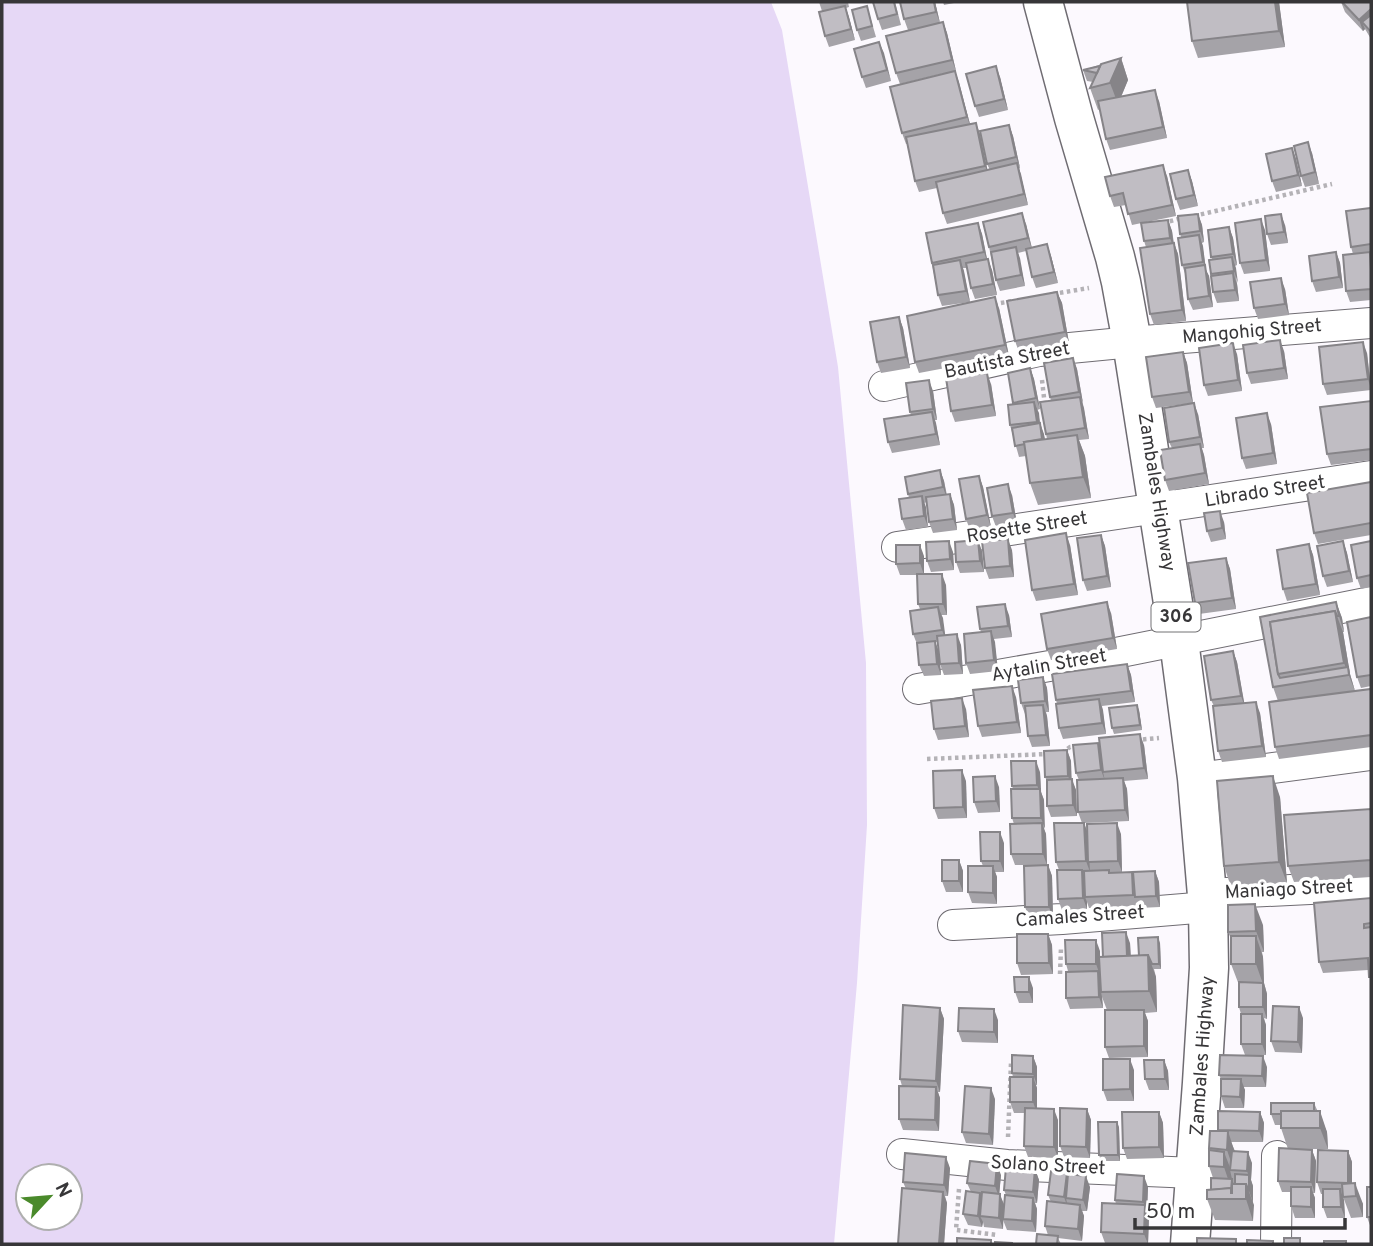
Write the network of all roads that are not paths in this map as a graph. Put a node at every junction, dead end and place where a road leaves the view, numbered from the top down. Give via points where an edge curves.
1 (1042, 2) edge
2 (1371, 323) edge
3 (1132, 342) junction
4 (884, 386) dead end
5 (1371, 476) edge
6 (1158, 508) junction
7 (897, 547) edge
8 (1371, 602) edge
9 (1179, 641) junction
10 (918, 689) dead end
11 (1371, 755) edge
12 (1197, 778) junction
13 (1371, 886) edge
14 (1207, 901) junction
15 (953, 925) dead end
16 (902, 1154) edge
17 (1277, 1156) edge
18 (1194, 1173) junction
19 (1190, 1244) edge
20 (1276, 1244) edge

1 - 3 main road, Zambales Highway / 306 via 1115,257
2 - 3 street, Mangohig Street
3 - 4 street, Bautista Street via 1039,351
3 - 6 main road, Zambales Highway / 306
5 - 6 street, Librado Street
6 - 7 street, Rosette Street
6 - 9 main road, Zambales Highway / 306
8 - 9 street, Aytalin Street
9 - 10 street, Aytalin Street
9 - 12 main road, Zambales Highway / 306
11 - 12 street
12 - 14 main road, Zambales Highway / 306
13 - 14 street, Maniago Street
14 - 15 street, Camales Street via 1049,920
14 - 18 main road, Zambales Highway / 306 via 1209,968
16 - 18 street, Solano Street via 1007,1166
17 - 20 street
18 - 19 main road, Zambales Highway / 306

